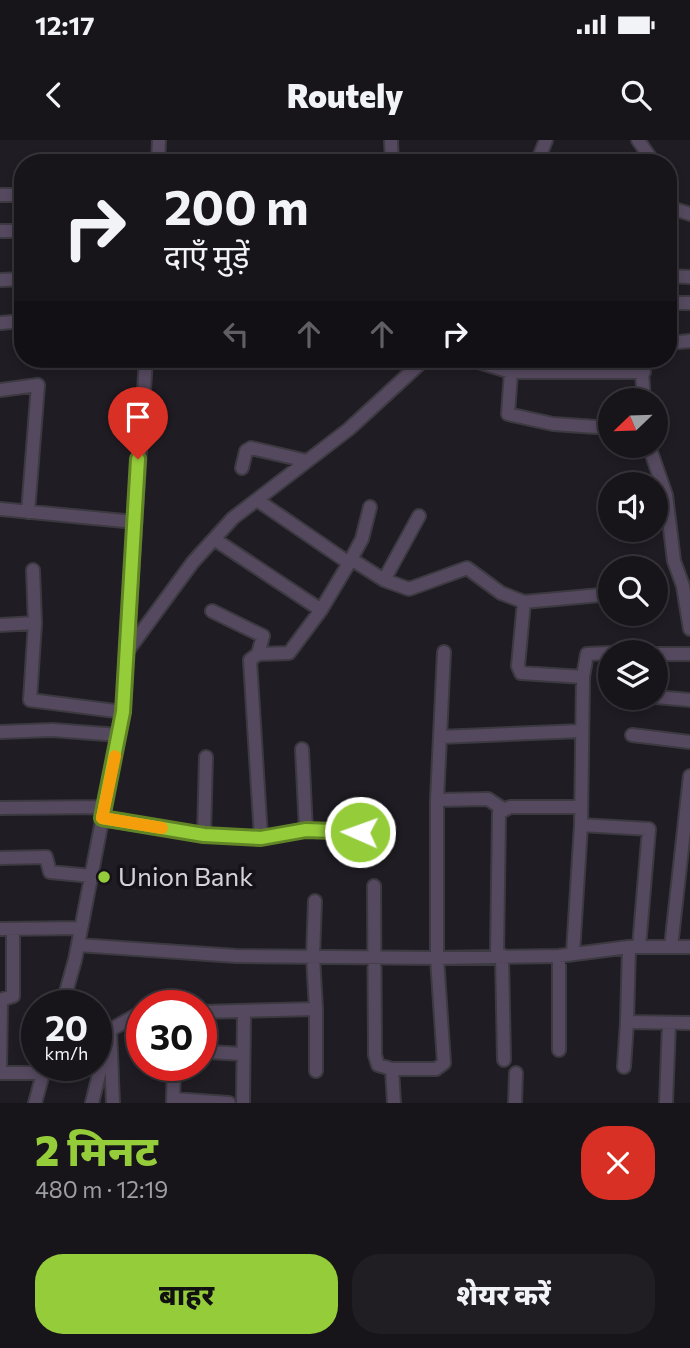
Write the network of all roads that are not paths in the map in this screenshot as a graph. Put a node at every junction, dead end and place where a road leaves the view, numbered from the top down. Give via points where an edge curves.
1 (145, 368) edge
2 (415, 368) edge
3 (498, 368) edge
4 (643, 368) edge
5 (511, 372) junction
6 (644, 372) junction
7 (644, 388) edge
8 (0, 390) edge
9 (598, 427) edge
10 (653, 458) edge
11 (307, 461) junction
12 (242, 468) dead end
13 (257, 500) junction
14 (370, 507) dead end
15 (0, 509) edge
16 (28, 512) junction
17 (419, 516) dead end
18 (135, 522) junction
19 (214, 539) junction
20 (350, 561) junction
21 (33, 570) dead end
22 (384, 580) junction
23 (686, 586) edge
24 (598, 595) edge
25 (524, 602) junction
26 (321, 610) junction
27 (212, 611) dead end
28 (35, 623) junction
29 (0, 625) edge
30 (690, 629) edge
31 (129, 650) junction
32 (444, 652) dead end
33 (258, 654) junction
34 (598, 654) edge
35 (668, 654) edge
36 (690, 654) edge
37 (583, 677) junction
38 (668, 698) edge
39 (690, 700) edge
40 (123, 712) junction
41 (581, 731) junction
42 (0, 732) edge
43 (119, 735) junction
44 (632, 735) dead end
45 (440, 737) junction
46 (690, 742) edge
47 (302, 749) dead end
48 (206, 757) dead end
49 (690, 776) edge
50 (438, 800) junction
51 (580, 807) junction
52 (0, 808) edge
53 (503, 809) junction
54 (103, 813) junction
55 (581, 825) junction
56 (306, 830) junction
57 (360, 832) dead end
58 (204, 835) junction
59 (261, 838) junction
60 (0, 858) edge
61 (91, 876) junction
62 (374, 886) dead end
63 (315, 901) dead end
64 (81, 928) junction
65 (7, 929) edge
66 (78, 945) junction
67 (634, 947) junction
68 (671, 947) junction
69 (690, 947) edge
70 (573, 953) junction
71 (499, 955) junction
72 (559, 956) junction
73 (313, 957) junction
74 (374, 957) junction
75 (437, 958) junction
76 (66, 990) edge
77 (1, 1000) edge
78 (316, 1009) junction
79 (217, 1012) edge
80 (244, 1012) junction
81 (627, 1022) junction
82 (690, 1023) edge
83 (669, 1024) junction
84 (559, 1050) dead end
85 (217, 1052) edge
86 (243, 1054) junction
87 (505, 1060) dead end
88 (624, 1067) dead end
89 (392, 1069) junction
90 (21, 1071) edge
91 (316, 1071) dead end
92 (0, 1073) edge
93 (516, 1073) dead end
94 (112, 1079) edge
95 (41, 1081) edge
96 (97, 1081) edge
97 (174, 1081) edge
98 (173, 1101) edge
99 (35, 1103) edge
100 (92, 1103) edge
101 (113, 1103) edge
102 (229, 1103) edge
103 (243, 1103) edge
104 (394, 1103) edge
105 (515, 1103) edge
106 (666, 1103) edge

1 - 18 street
2 - 11 street
3 - 5 street
4 - 6 street
5 - 6 street
5 - 9 street via 508,414
6 - 7 street
8 - 16 street via 38,386
10 - 23 street via 666,495 674,562
11 - 12 street via 251,448
11 - 13 street
13 - 19 street via 233,517
13 - 20 street
14 - 20 street via 362,539
15 - 16 street
16 - 18 street
17 - 22 street
18 - 31 street
19 - 26 street
19 - 31 street
20 - 22 street
20 - 26 street
21 - 28 street
22 - 25 street via 409,589 467,568 502,593
23 - 30 street
24 - 25 street
25 - 37 street via 521,673
26 - 33 street via 289,653
27 - 33 street via 263,636
28 - 29 street
28 - 40 street via 30,700
31 - 40 street
32 - 45 street
33 - 59 street via 250,660
34 - 37 street via 587,654
35 - 36 street
37 - 41 street
38 - 39 street
40 - 43 street
41 - 45 street
41 - 51 street
42 - 43 street
43 - 54 street
44 - 46 street
45 - 50 street
47 - 56 street
48 - 58 street
49 - 68 street
50 - 53 street via 488,799
50 - 75 street
51 - 53 street
51 - 55 street
52 - 54 street
53 - 71 street via 499,817
54 - 58 street
54 - 61 street
55 - 67 street via 649,829
55 - 70 street
56 - 57 street
56 - 59 street
58 - 59 street
60 - 61 street via 46,858 50,872
61 - 64 street
62 - 74 street
63 - 73 street
64 - 65 street
64 - 66 street
65 - 77 street via 13,996
66 - 73 street
66 - 76 street
67 - 68 street
67 - 70 street
67 - 81 street
68 - 69 street
70 - 72 street
71 - 72 street
71 - 75 street
71 - 87 street
72 - 84 street
73 - 74 street
73 - 78 street
74 - 75 street
74 - 89 street via 376,1061 382,1068
75 - 89 street via 444,1063 436,1069
77 - 92 street
78 - 80 street
78 - 91 street
79 - 80 street
80 - 86 street
81 - 83 street
81 - 88 street
82 - 83 street
83 - 106 street
85 - 86 street
86 - 103 street
89 - 104 street
90 - 92 street
93 - 105 street
94 - 101 street
95 - 99 street
96 - 100 street
97 - 98 street
98 - 102 street

